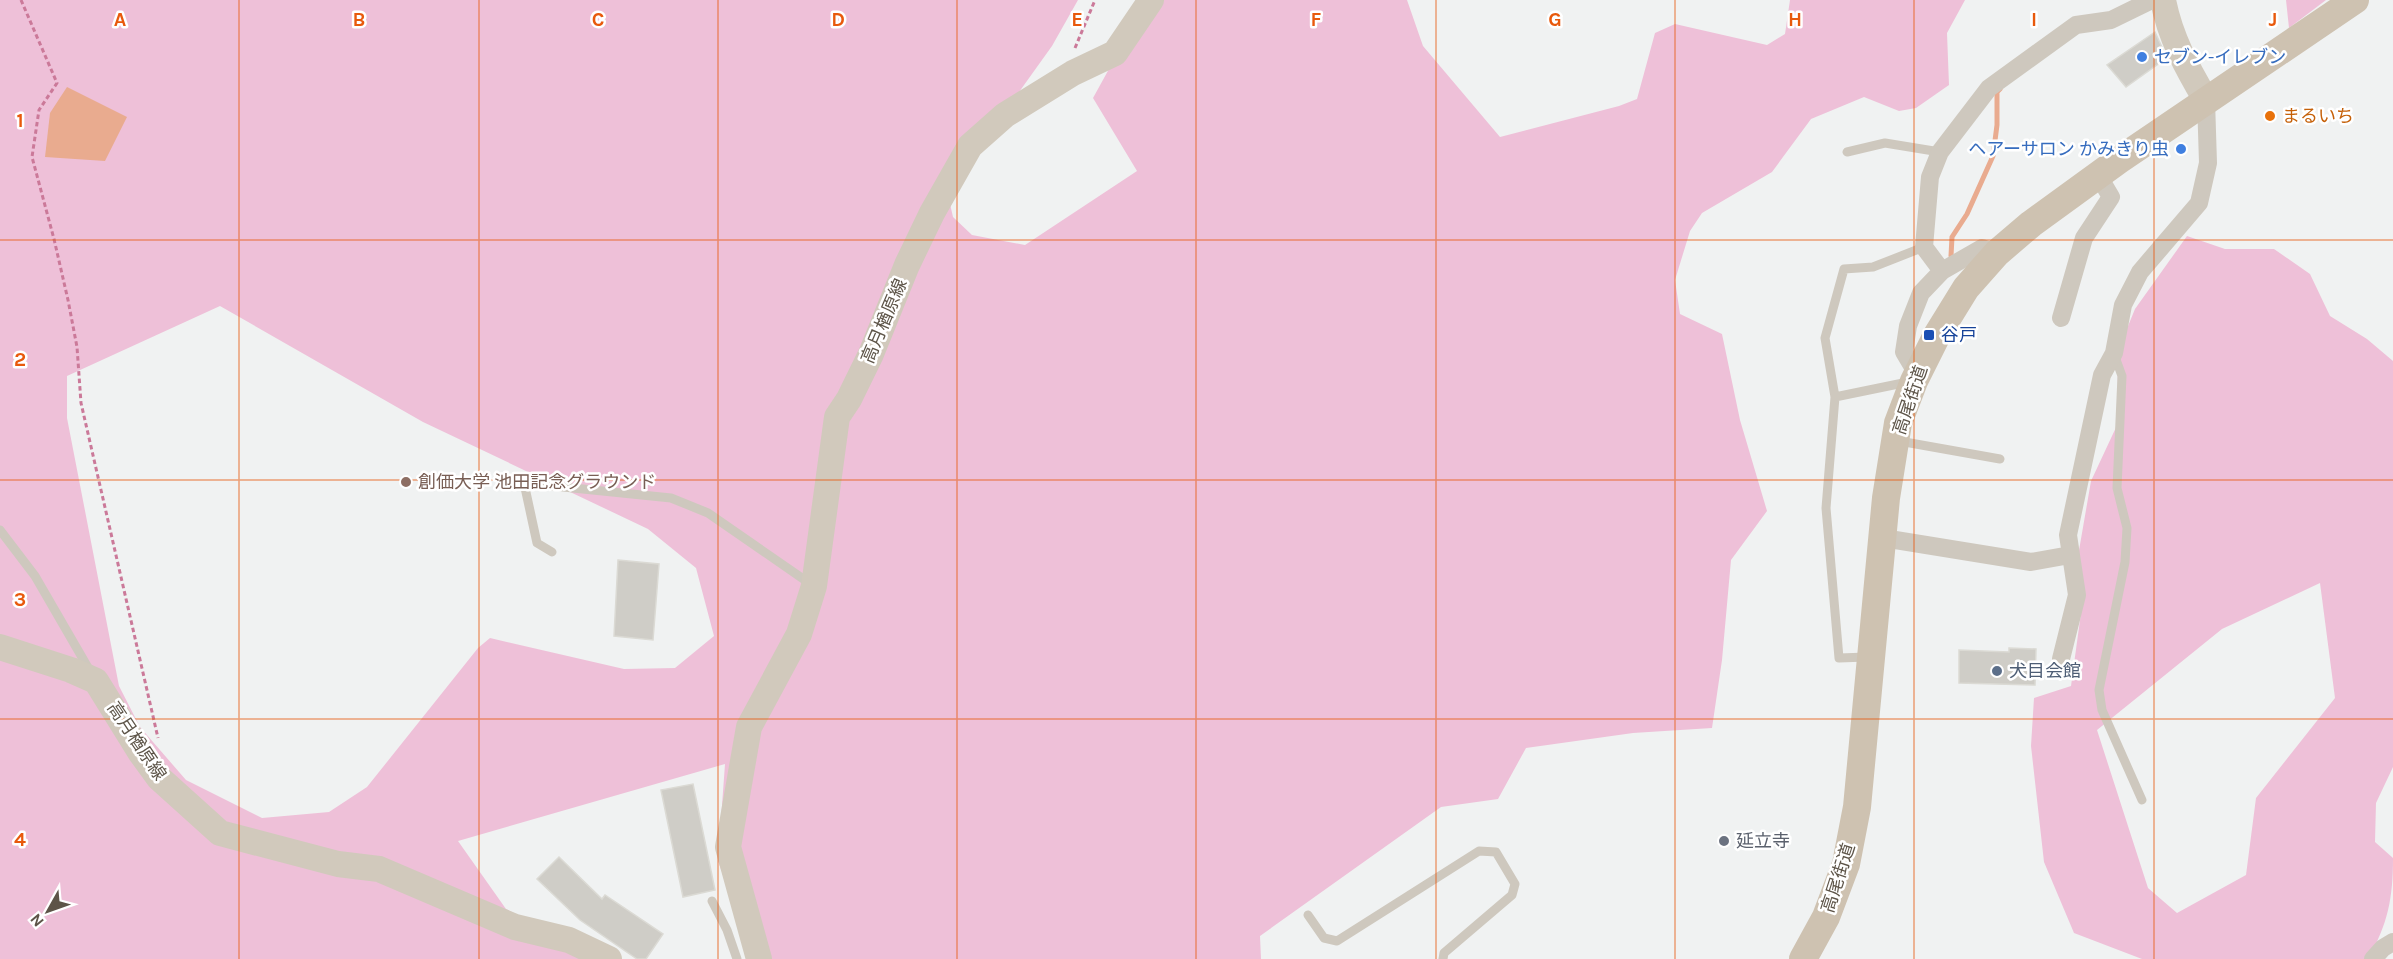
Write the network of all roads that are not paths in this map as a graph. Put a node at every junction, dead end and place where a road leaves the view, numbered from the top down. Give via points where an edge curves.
1 (1151, 0) edge
2 (2152, 0) edge
3 (2163, 0) edge
4 (2355, 0) edge
5 (2206, 100) junction
6 (1847, 152) dead end
7 (1940, 152) junction
8 (2098, 175) junction
9 (1924, 248) junction
10 (1997, 253) junction
11 (1942, 271) junction
12 (2061, 318) dead end
13 (2114, 353) junction
14 (1915, 378) junction
15 (1834, 397) junction
16 (1896, 440) junction
17 (2000, 459) dead end
18 (0, 530) edge
19 (1883, 538) junction
20 (552, 552) dead end
21 (2070, 555) junction
22 (814, 586) junction
23 (0, 647) edge
24 (1872, 657) junction
25 (2061, 659) dead end
26 (96, 681) junction
27 (2142, 800) dead end
28 (712, 901) dead end
29 (1308, 915) dead end
30 (2393, 942) edge
31 (609, 959) edge
32 (737, 959) edge
33 (759, 959) edge
34 (1443, 959) edge
35 (1803, 959) edge
36 (2373, 959) edge

1 - 22 main road, 高月楢原線 via 1115,53 1073,73 1005,115 970,146 932,213 871,354 837,417
2 - 7 street via 2111,20 2076,25 1989,88
3 - 5 main road via 2178,48
4 - 5 main road, 高尾街道
5 - 8 main road, 高尾街道
5 - 13 street via 2208,163 2199,203 2140,272 2123,304
6 - 7 lane via 1885,143
7 - 9 street via 1930,177
8 - 10 main road, 高尾街道
8 - 12 street via 2111,197 2084,238
9 - 11 street
9 - 15 lane via 1873,267 1844,269 1825,338
10 - 11 street via 1982,248
10 - 14 main road, 高尾街道 via 1966,288
11 - 14 street via 1921,293 1908,326 1904,352
13 - 21 street via 2102,375 2068,535
13 - 27 lane via 2121,376 2116,488 2127,528 2125,562 2099,690 2102,710
14 - 15 lane
14 - 16 main road, 高尾街道 via 1898,423
15 - 24 lane via 1826,508 1839,658
16 - 17 lane
16 - 19 main road, 高尾街道
18 - 26 lane via 35,576
19 - 21 street via 2031,562
19 - 24 main road, 高尾街道
20 - 22 lane via 537,543 524,483 671,498 690,504
21 - 25 street via 2077,595
22 - 33 main road, 高月楢原線 via 800,634 749,727 728,847
23 - 26 main road
24 - 35 main road, 高尾街道 via 1857,807 1846,864 1826,917
26 - 31 main road, 高月楢原線 via 159,778 220,833 338,864 379,869 515,927 569,940
28 - 32 lane
29 - 34 lane via 1324,938 1337,941 1479,850 1496,852 1515,884 1512,895 1444,953
30 - 36 street

